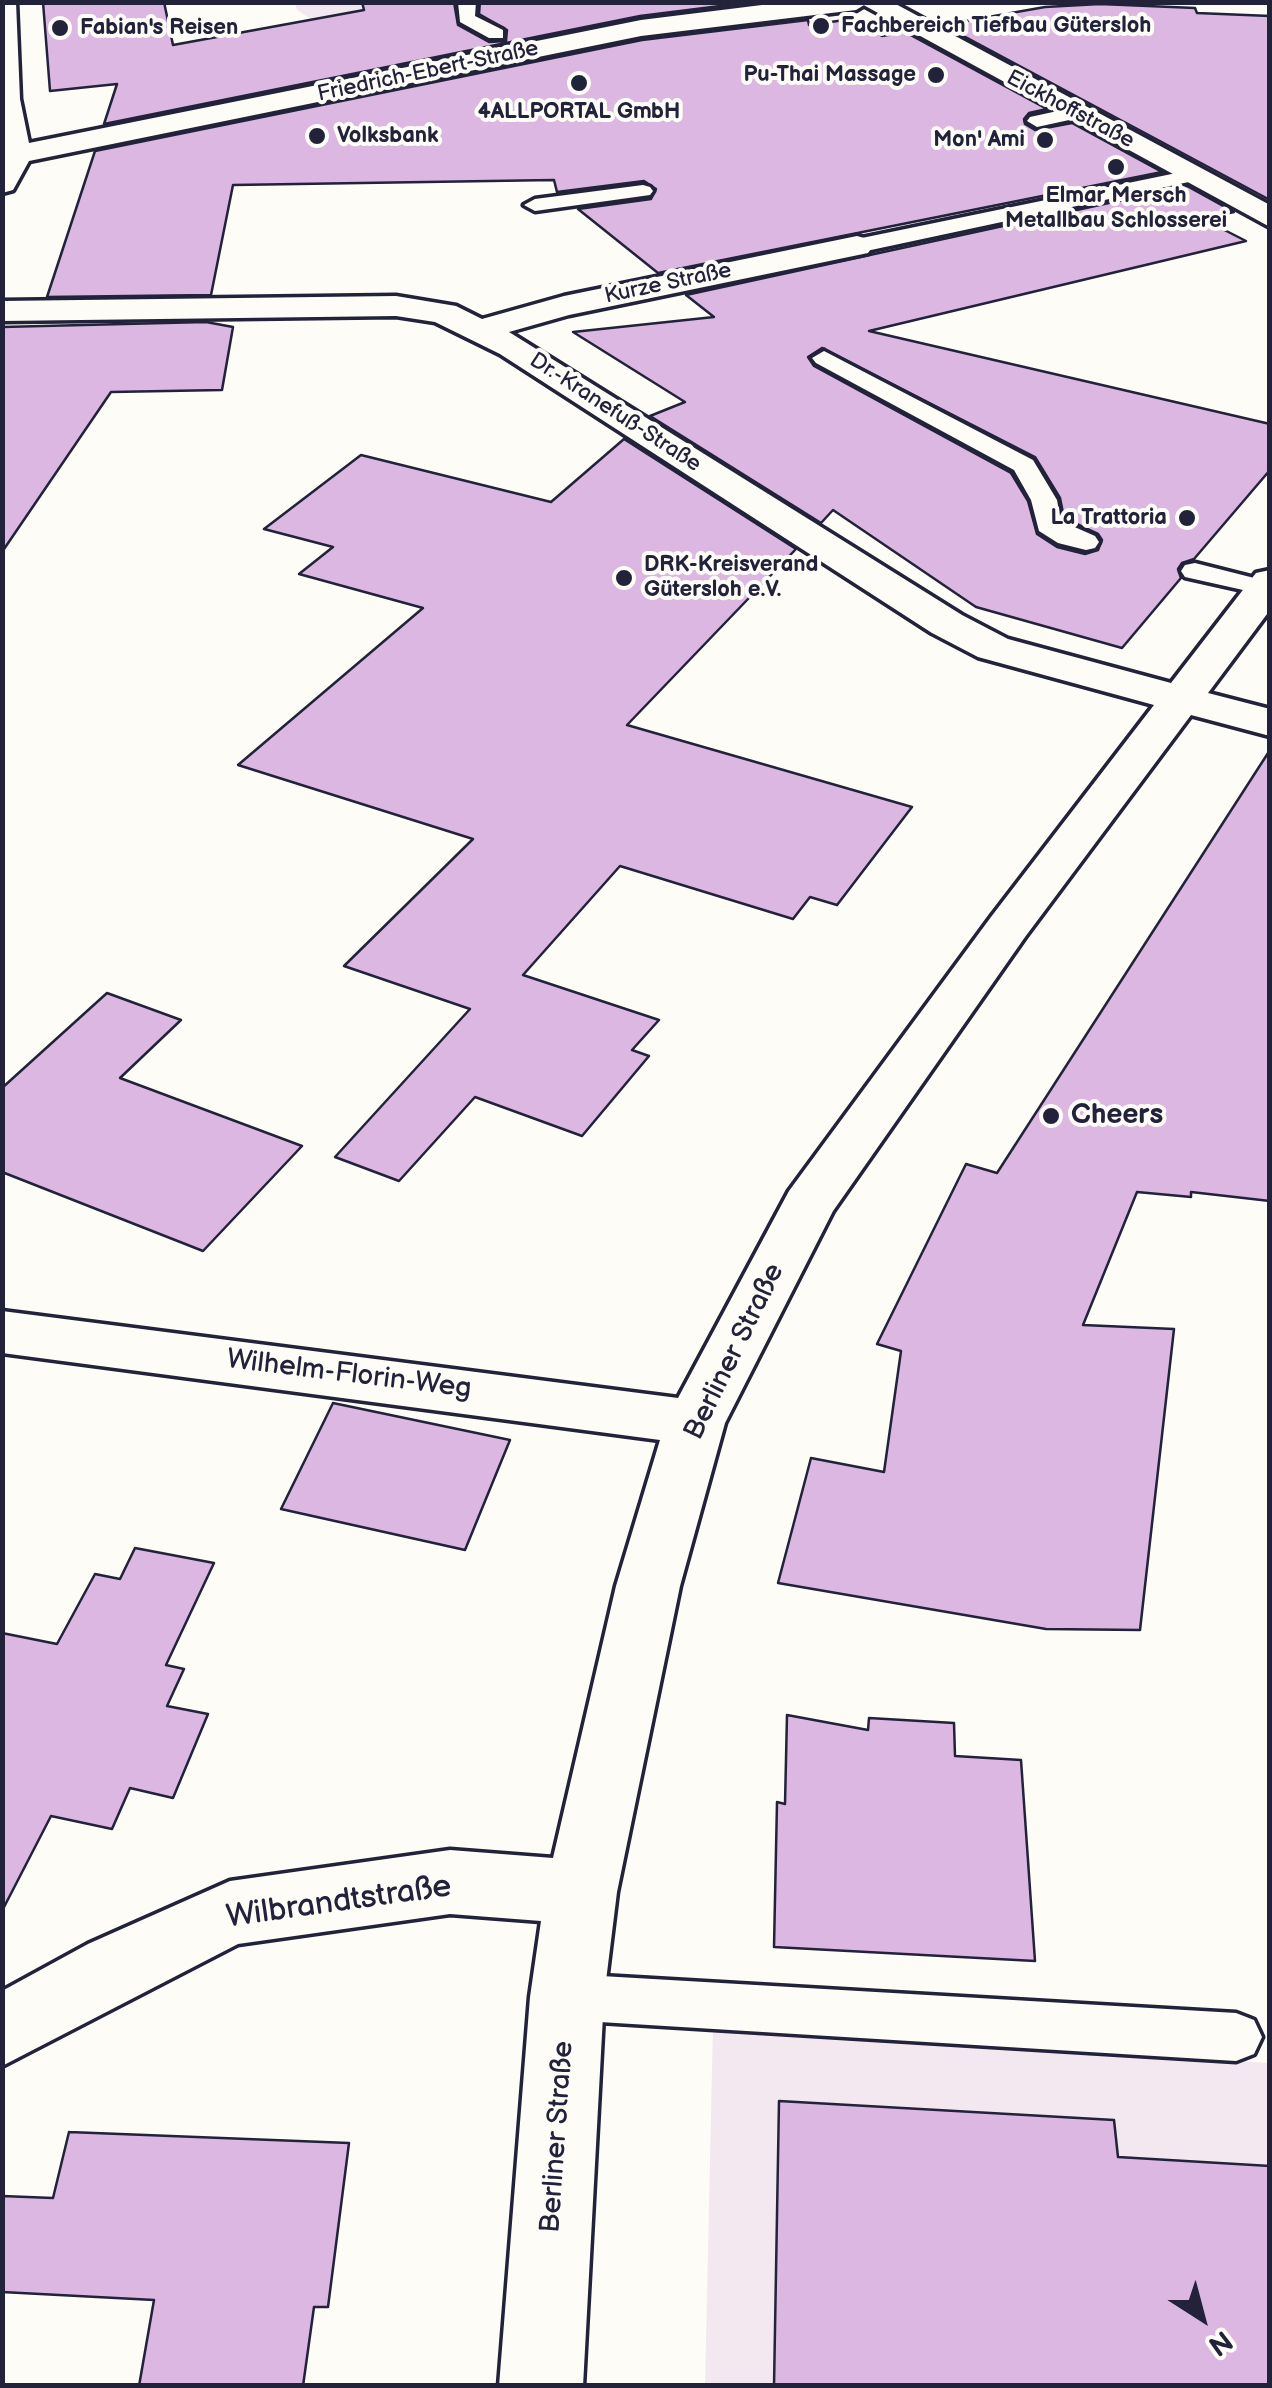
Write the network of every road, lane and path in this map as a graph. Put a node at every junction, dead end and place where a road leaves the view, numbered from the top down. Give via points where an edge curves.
1 (3, 2) edge
2 (467, 2) edge
3 (670, 2) edge
4 (856, 2) edge
5 (871, 2) edge
6 (496, 34) junction
7 (1076, 113) junction
8 (1037, 121) dead end
9 (8, 143) edge
10 (1191, 176) junction
11 (2, 184) edge
12 (643, 191) dead end
13 (536, 205) dead end
14 (1270, 218) edge
15 (856, 246) joint
16 (2, 311) edge
17 (482, 329) junction
18 (824, 358) dead end
19 (1086, 542) dead end
20 (1195, 571) dead end
21 (1267, 586) edge
22 (1182, 697) junction
23 (1270, 723) edge
24 (2, 1332) edge
25 (695, 1423) junction
26 (582, 1892) junction
27 (567, 1997) junction
28 (2, 2031) edge
29 (1236, 2038) dead end
30 (540, 2386) edge

1 - 9 street
2 - 6 lane via 466,18
3 - 6 street, Friedrich-Ebert-Straße
4 - 9 street, Friedrich-Ebert-Straße via 614,33
5 - 7 street, Eickhoffstraße
6 - 9 street, Friedrich-Ebert-Straße
7 - 8 lane
7 - 10 street, Eickhoffstraße
9 - 11 street
10 - 14 street, Eickhoffstraße
10 - 15 lane
12 - 13 lane
15 - 17 street, Kurze Straße
16 - 17 street, Dr.-Kranefuß-Straße via 396,306 444,313
17 - 22 street, Dr.-Kranefuß-Straße via 946,624 994,648
18 - 19 lane via 1024,465 1044,500 1048,525
20 - 21 lane
21 - 22 street, Berliner Straße
22 - 23 street, Dr.-Kranefuß-Straße
22 - 25 street, Berliner Straße via 808,1204
24 - 25 street, Wilhelm-Florin-Weg
25 - 26 street, Berliner Straße via 648,1586
26 - 27 street, Berliner Straße
26 - 28 street, Wilbrandtstraße via 450,1882 230,1913
27 - 29 lane
27 - 30 street, Berliner Straße

